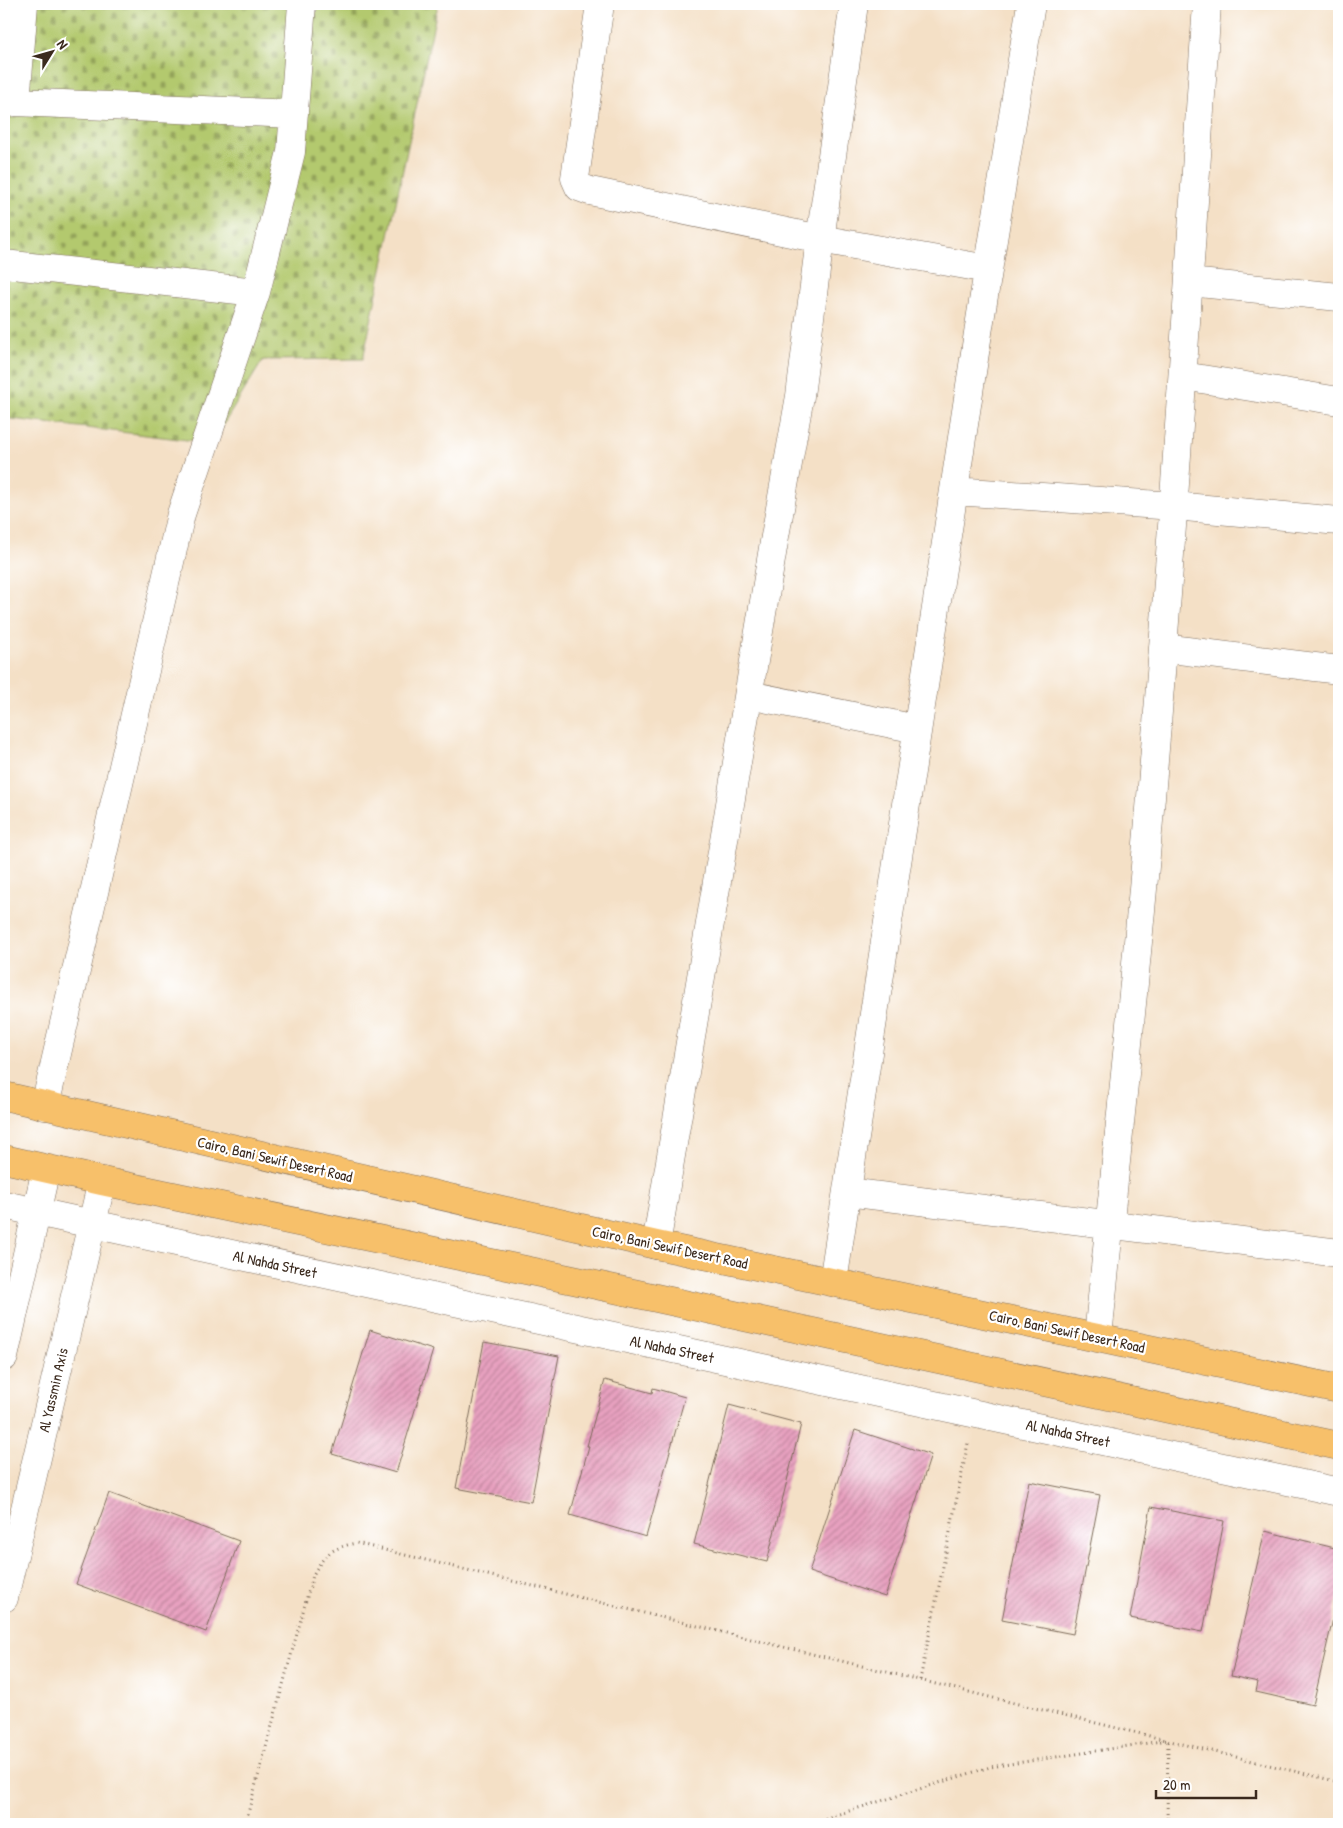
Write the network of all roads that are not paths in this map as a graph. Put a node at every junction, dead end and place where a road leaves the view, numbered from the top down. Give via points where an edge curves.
1 (24, 4) edge
2 (302, 4) edge
3 (600, 4) edge
4 (854, 4) edge
5 (1031, 4) edge
6 (1207, 4) edge
7 (10, 103) edge
8 (294, 114) junction
9 (820, 239) junction
10 (4, 264) edge
11 (988, 269) junction
12 (1189, 282) junction
13 (256, 292) junction
14 (1339, 297) edge
15 (1183, 376) junction
16 (1339, 401) edge
17 (954, 491) junction
18 (1174, 506) junction
19 (1339, 522) edge
20 (1163, 648) junction
21 (1339, 670) edge
22 (749, 695) junction
23 (918, 729) junction
24 (4, 1096) edge
25 (45, 1106) junction
26 (4, 1159) edge
27 (46, 1169) junction
28 (102, 1181) junction
29 (847, 1192) junction
30 (4, 1205) edge
31 (36, 1213) junction
32 (92, 1226) junction
33 (1109, 1226) junction
34 (656, 1245) junction
35 (1339, 1253) edge
36 (833, 1282) junction
37 (1098, 1337) junction
38 (4, 1357) edge
39 (1339, 1389) edge
40 (1339, 1446) edge
41 (1339, 1492) edge
42 (4, 1598) edge

1 - 7 street
2 - 8 street
3 - 9 street via 575,178 580,187
4 - 9 street
5 - 11 street
6 - 12 street
7 - 8 street
8 - 13 street via 291,152
9 - 11 street
9 - 22 street via 800,396
10 - 13 street
11 - 17 street
12 - 14 street
12 - 15 street
13 - 25 street via 181,514
15 - 16 street
15 - 18 street
17 - 18 street
17 - 23 street
18 - 19 street
18 - 20 street
20 - 21 street
20 - 33 street via 1134,993
22 - 23 street
22 - 34 street
23 - 29 street
24 - 25 main road, Cairo, Bani Sewif Desert Road
25 - 34 main road, Cairo, Bani Sewif Desert Road
26 - 27 main road
27 - 28 main road
27 - 31 street
28 - 32 street, Al Yassmin Axis
28 - 40 main road
29 - 33 street
29 - 36 street
30 - 31 street, Al Nahda Street
31 - 32 street, Al Nahda Street
31 - 38 street
32 - 41 street, Al Nahda Street
32 - 42 street, Al Yassmin Axis
33 - 35 street
33 - 37 street
34 - 36 main road, Cairo, Bani Sewif Desert Road
36 - 37 main road, Cairo, Bani Sewif Desert Road
37 - 39 main road, Cairo, Bani Sewif Desert Road

